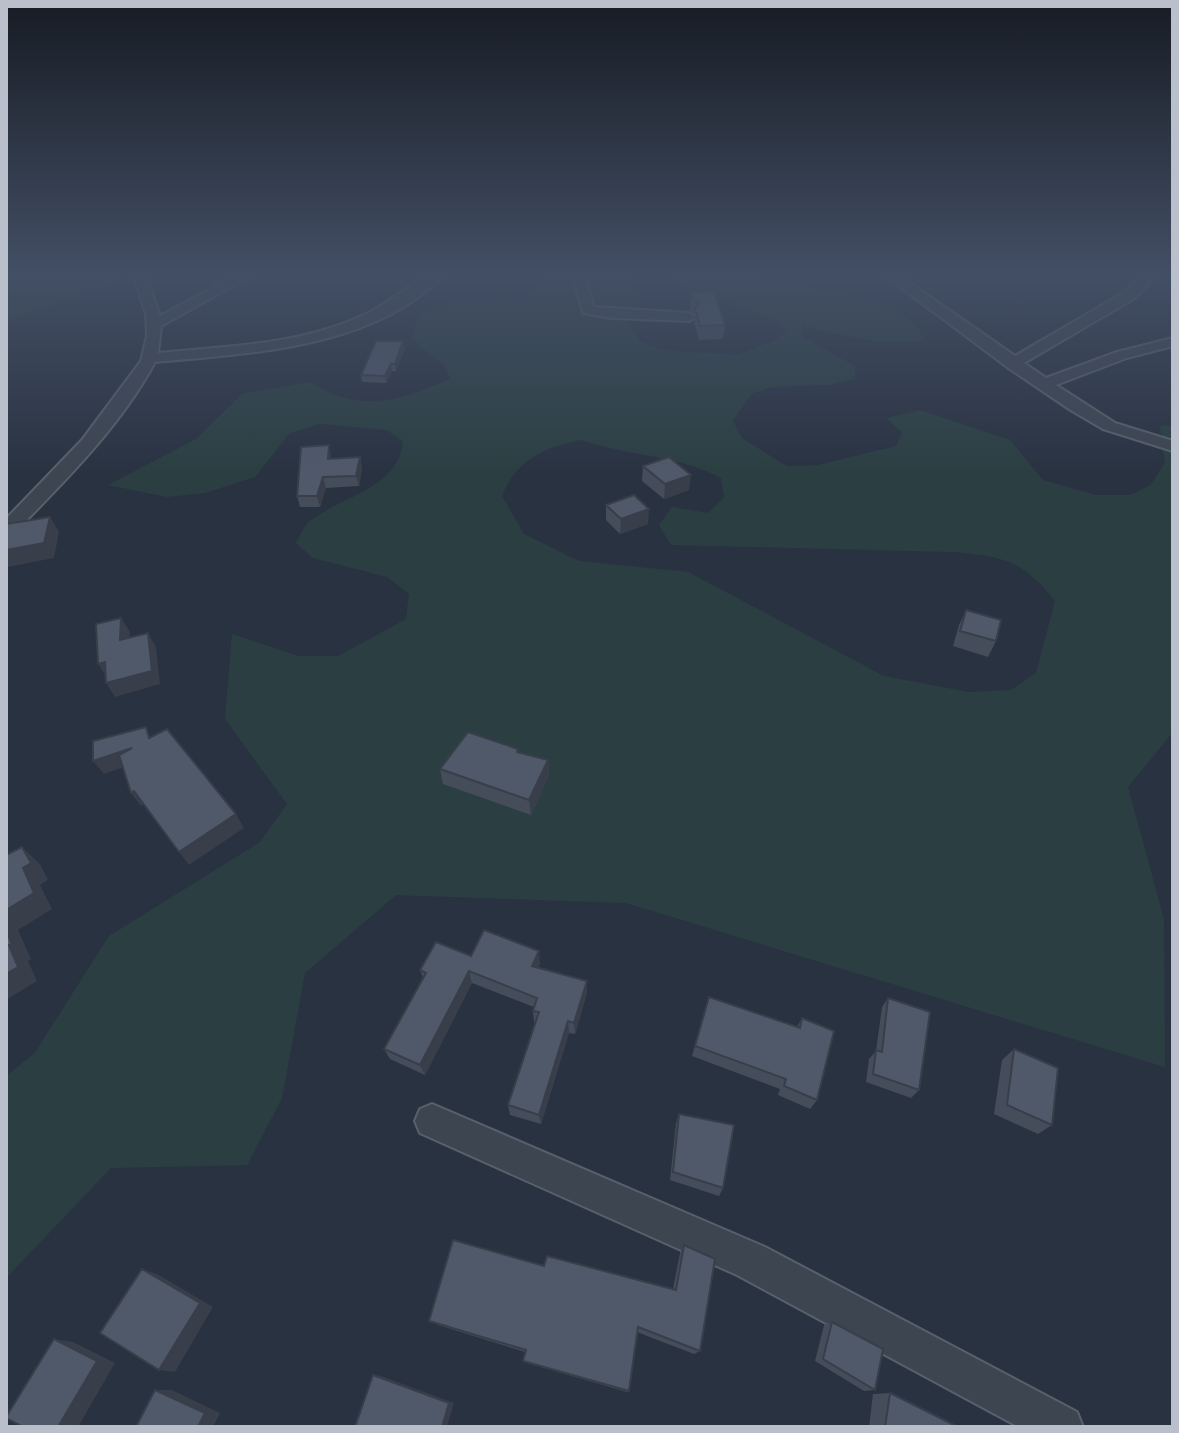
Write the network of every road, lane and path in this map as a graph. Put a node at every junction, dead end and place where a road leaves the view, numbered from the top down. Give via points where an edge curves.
1 (152, 341) edge
2 (290, 341) edge
3 (980, 341) edge
4 (1052, 341) edge
5 (1173, 342) edge
6 (150, 358) junction
7 (1012, 364) junction
8 (1042, 385) junction
9 (1173, 446) edge
10 (6, 530) edge
11 (432, 1121) dead end
12 (1062, 1427) edge

1 - 6 street
2 - 6 street
3 - 7 street
4 - 7 street
5 - 8 street
6 - 10 street via 52,486
7 - 8 street
8 - 9 street via 1109,426
11 - 12 street via 751,1261

